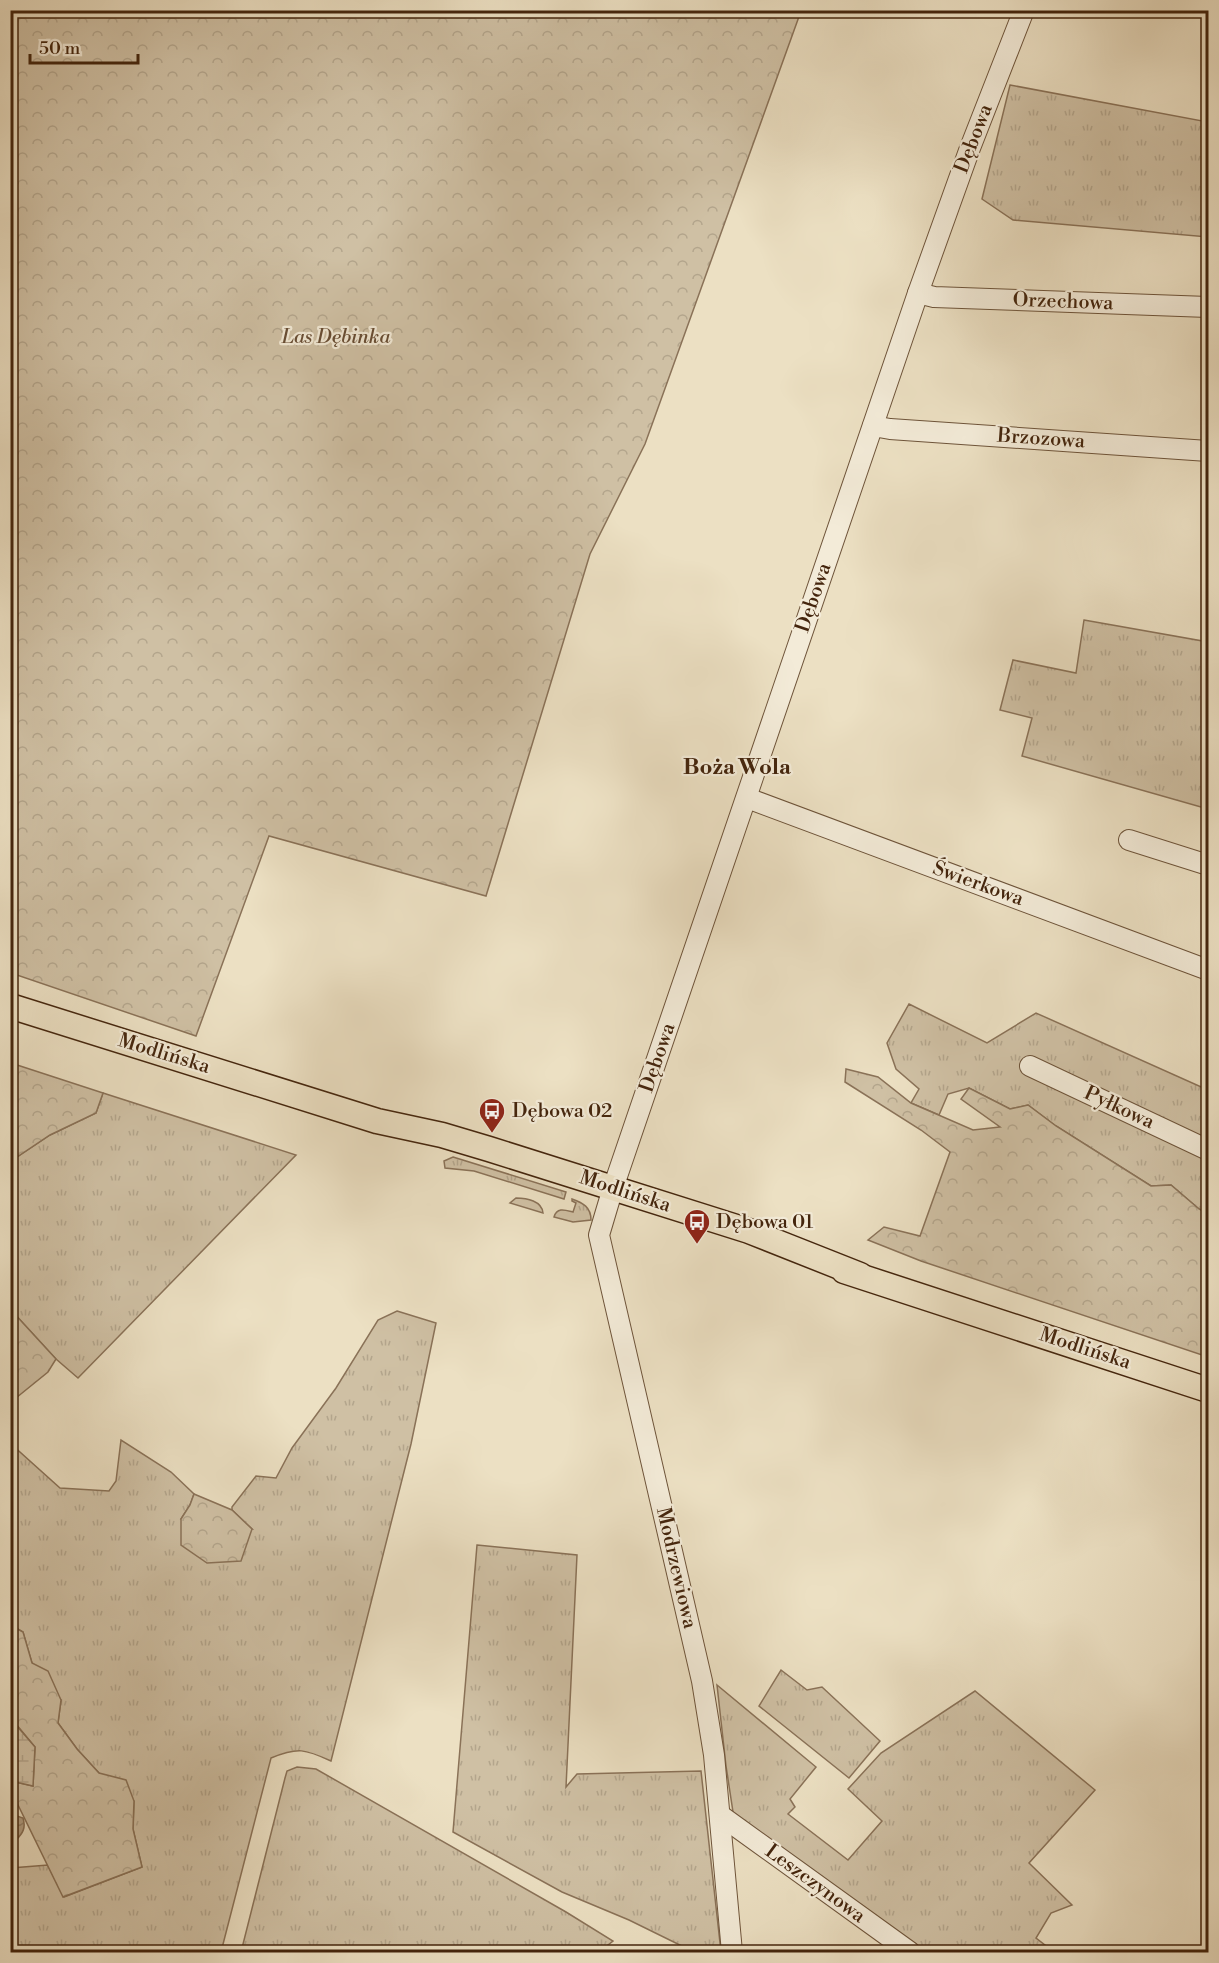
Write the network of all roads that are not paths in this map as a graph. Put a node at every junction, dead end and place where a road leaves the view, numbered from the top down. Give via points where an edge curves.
1 (1024, 10) edge
2 (918, 293) junction
3 (1209, 307) edge
4 (873, 426) junction
5 (1209, 451) edge
6 (747, 798) junction
7 (1129, 840) dead end
8 (1209, 865) edge
9 (1209, 969) edge
10 (10, 1006) edge
11 (1030, 1066) dead end
12 (1209, 1150) edge
13 (611, 1195) junction
14 (1209, 1390) edge
15 (720, 1815) junction
16 (732, 1953) edge
17 (910, 1953) edge

1 - 2 street, Dębowa
2 - 3 street, Orzechowa via 933,297
2 - 4 street, Dębowa
4 - 5 street, Brzozowa
4 - 6 street, Dębowa
6 - 9 street, Świerkowa
6 - 13 street, Dębowa
7 - 8 street
10 - 13 main road, Modlińska via 386,1123 442,1135
11 - 12 street, Pyłkowa
13 - 14 main road, Modlińska via 775,1240 860,1275
13 - 15 street, Modrzewiowa via 599,1235 702,1681
15 - 16 street, Modrzewiowa
15 - 17 street, Leszczynowa

